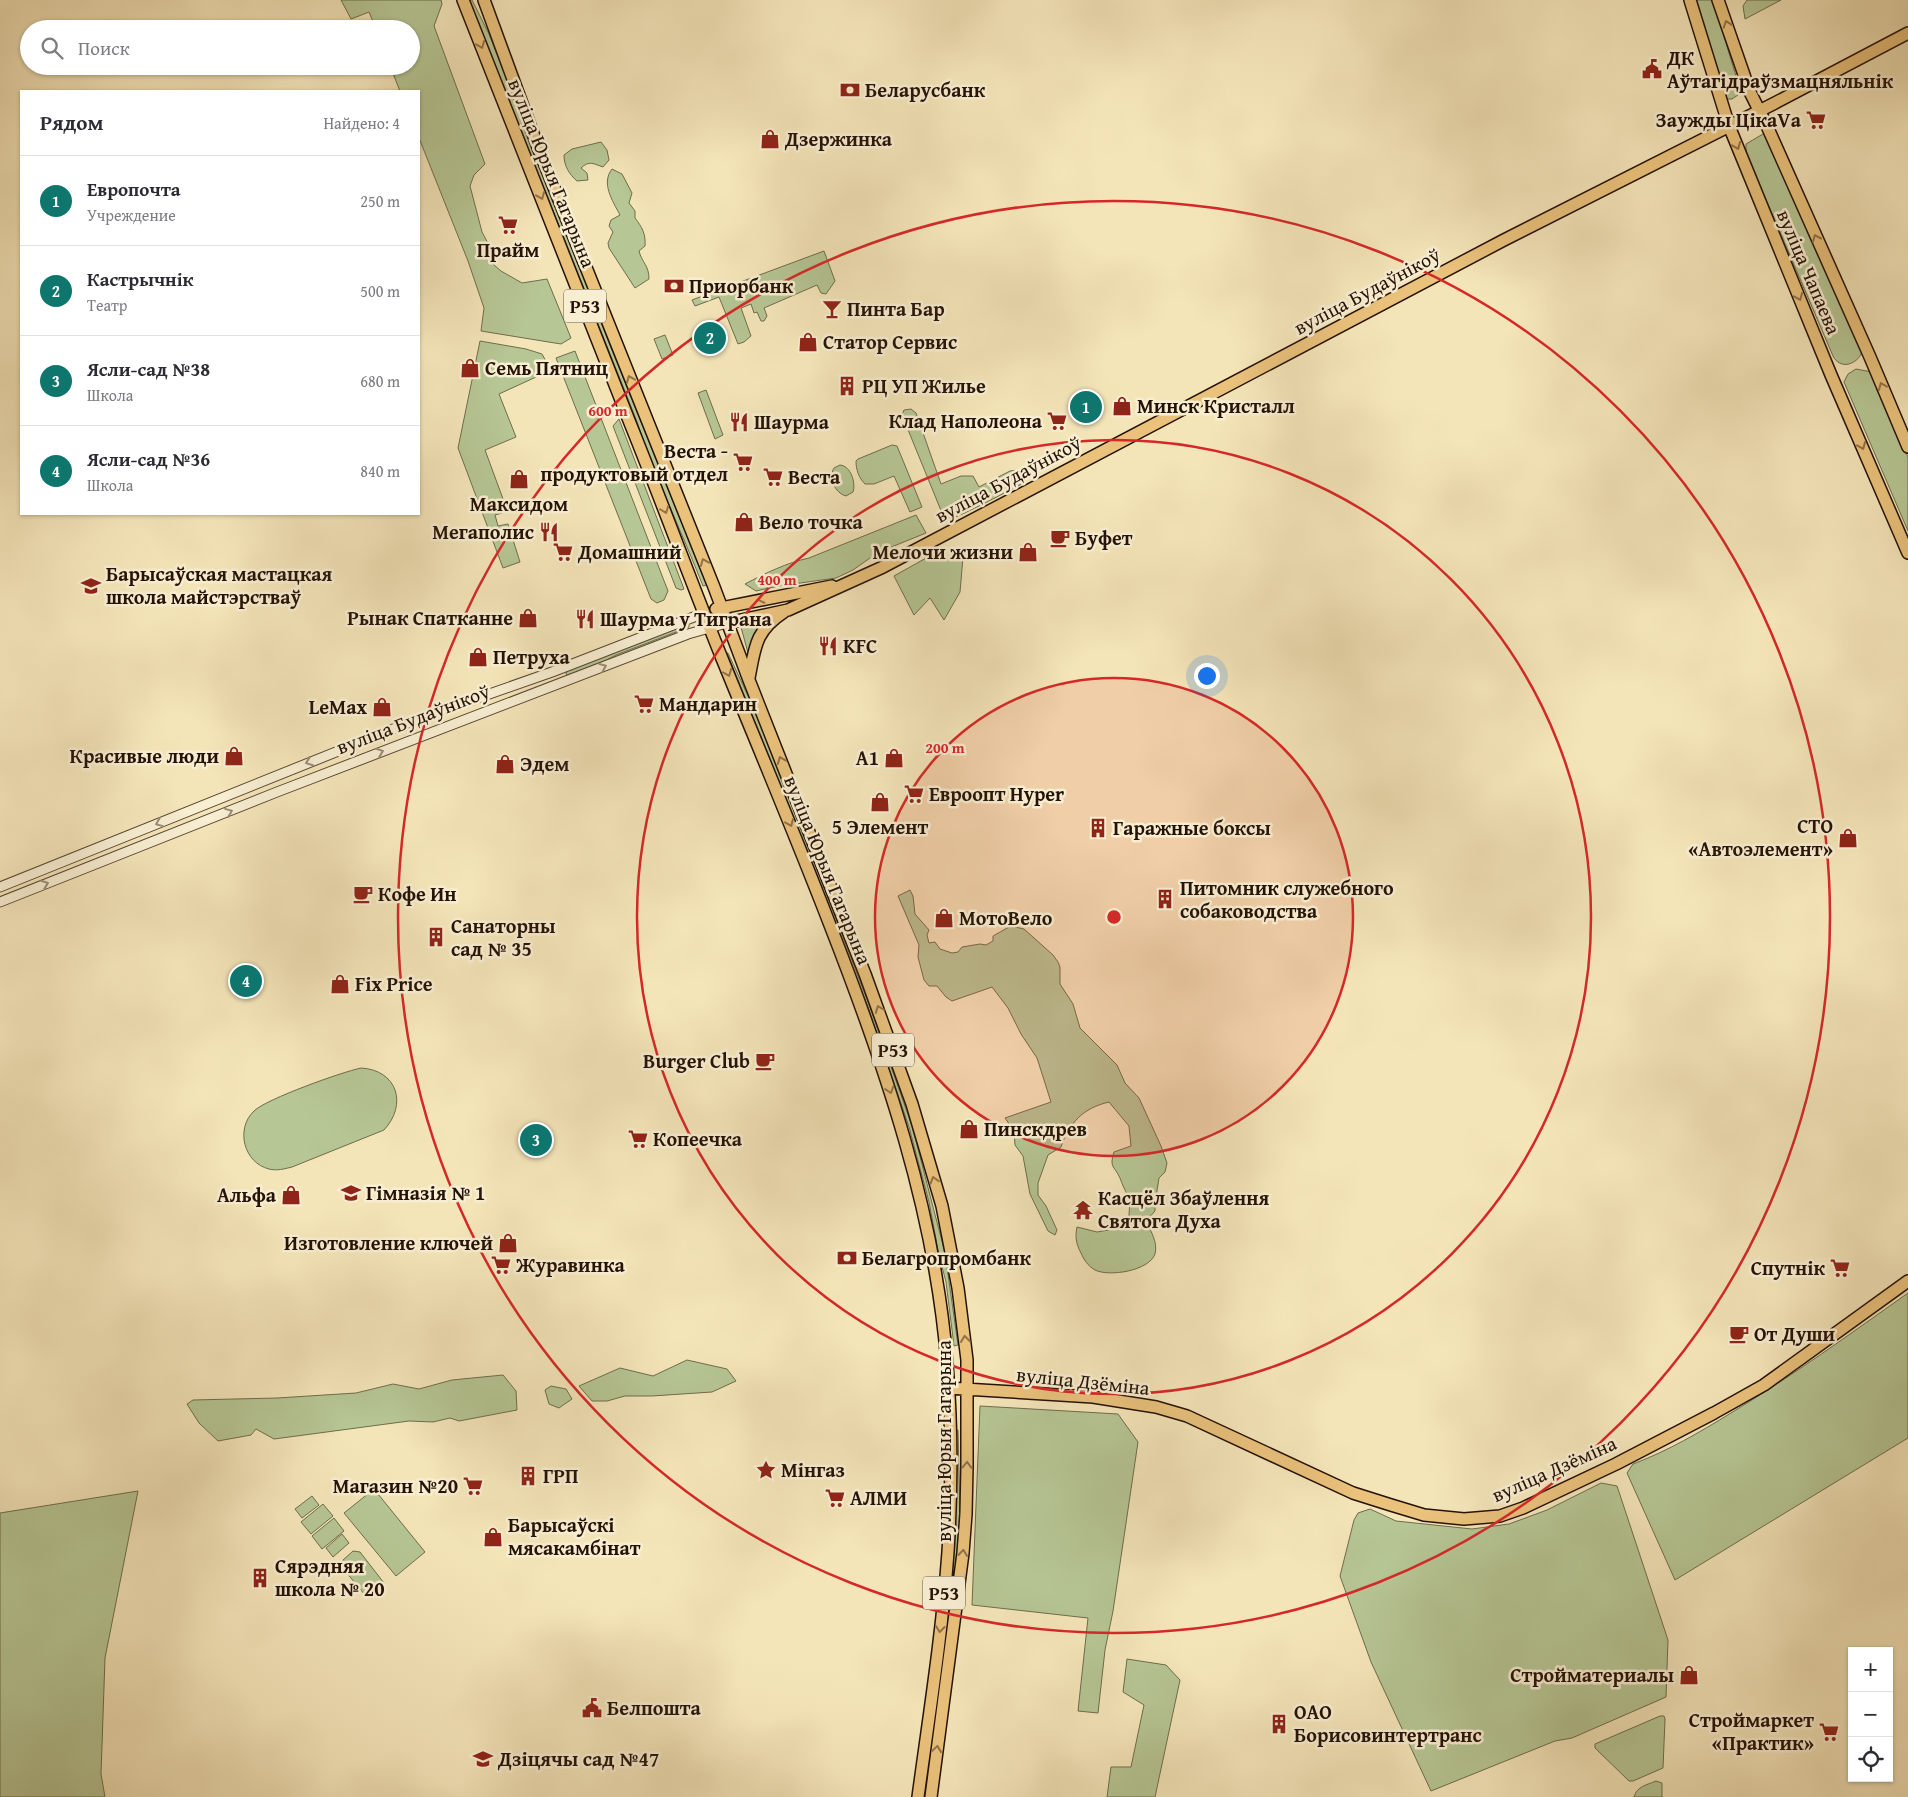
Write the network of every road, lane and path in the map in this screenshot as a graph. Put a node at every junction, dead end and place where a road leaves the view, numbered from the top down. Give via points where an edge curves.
1 (463, 0) edge
2 (484, 0) edge
3 (1690, 0) edge
4 (1718, 0) edge
5 (1908, 32) edge
6 (1758, 111) junction
7 (1729, 126) junction
8 (1908, 447) edge
9 (1908, 553) edge
10 (844, 585) junction
11 (721, 608) junction
12 (788, 610) junction
13 (704, 613) junction
14 (727, 623) junction
15 (710, 628) junction
16 (538, 676) junction
17 (749, 680) junction
18 (546, 688) junction
19 (418, 719) junction
20 (425, 735) junction
21 (203, 805) junction
22 (209, 820) junction
23 (0, 887) edge
24 (0, 902) edge
25 (1908, 1281) edge
26 (948, 1388) junction
27 (967, 1388) junction
28 (918, 1797) edge
29 (931, 1797) edge

1 -> 13 main road, вуліца Юрыя Гагарына / Р53
11 -> 2 main road, вуліца Юрыя Гагарына / Р53 via 539,150
3 - 7 main road, вуліца Чапаева
6 -> 4 main road, вуліца Чапаева
5 - 6 main road, вуліца Будаўнікоў
6 - 7 main road, вуліца Будаўнікоў
8 -> 6 main road, вуліца Чапаева
7 -> 9 main road, вуліца Чапаева
7 - 10 main road, вуліца Будаўнікоў
10 -> 11 main road, вуліца Будаўнікоў
10 - 12 main road, вуліца Будаўнікоў
11 - 13 main road, вуліца Будаўнікоў
11 - 14 main road, вуліца Юрыя Гагарына / Р53
12 - 14 main road, вуліца Будаўнікоў
12 - 17 main road via 773,619 757,638
13 - 15 main road, вуліца Юрыя Гагарына / Р53
13 - 16 street, вуліца Будаўнікоў
14 - 15 street, вуліца Будаўнікоў
14 - 17 main road, вуліца Юрыя Гагарына / Р53
18 -> 15 street, вуліца Будаўнікоў
15 -> 26 main road, вуліца Юрыя Гагарына / Р53 via 842,954 896,1108 914,1170 932,1255
16 - 18 street
16 - 19 street, вуліца Будаўнікоў
27 -> 17 main road, вуліца Юрыя Гагарына / Р53 via 967,1360 951,1248 912,1104 866,974
18 - 20 street, вуліца Будаўнікоў
19 - 20 street
19 -> 21 street, вуліца Будаўнікоў
22 -> 20 street, вуліца Будаўнікоў
21 - 22 street
21 -> 23 street, вуліца Будаўнікоў
24 -> 22 street, вуліца Будаўнікоў
25 - 27 main road, вуліца Дзёміна via 1764,1385 1616,1464 1500,1516 1464,1519 1424,1515 1353,1493 1187,1416 1156,1407 1093,1397
26 - 27 main road, вуліца Дзёміна
26 -> 28 main road, вуліца Юрыя Гагарына / Р53 via 951,1469 948,1550
29 -> 27 main road, вуліца Юрыя Гагарына / Р53 via 966,1514

